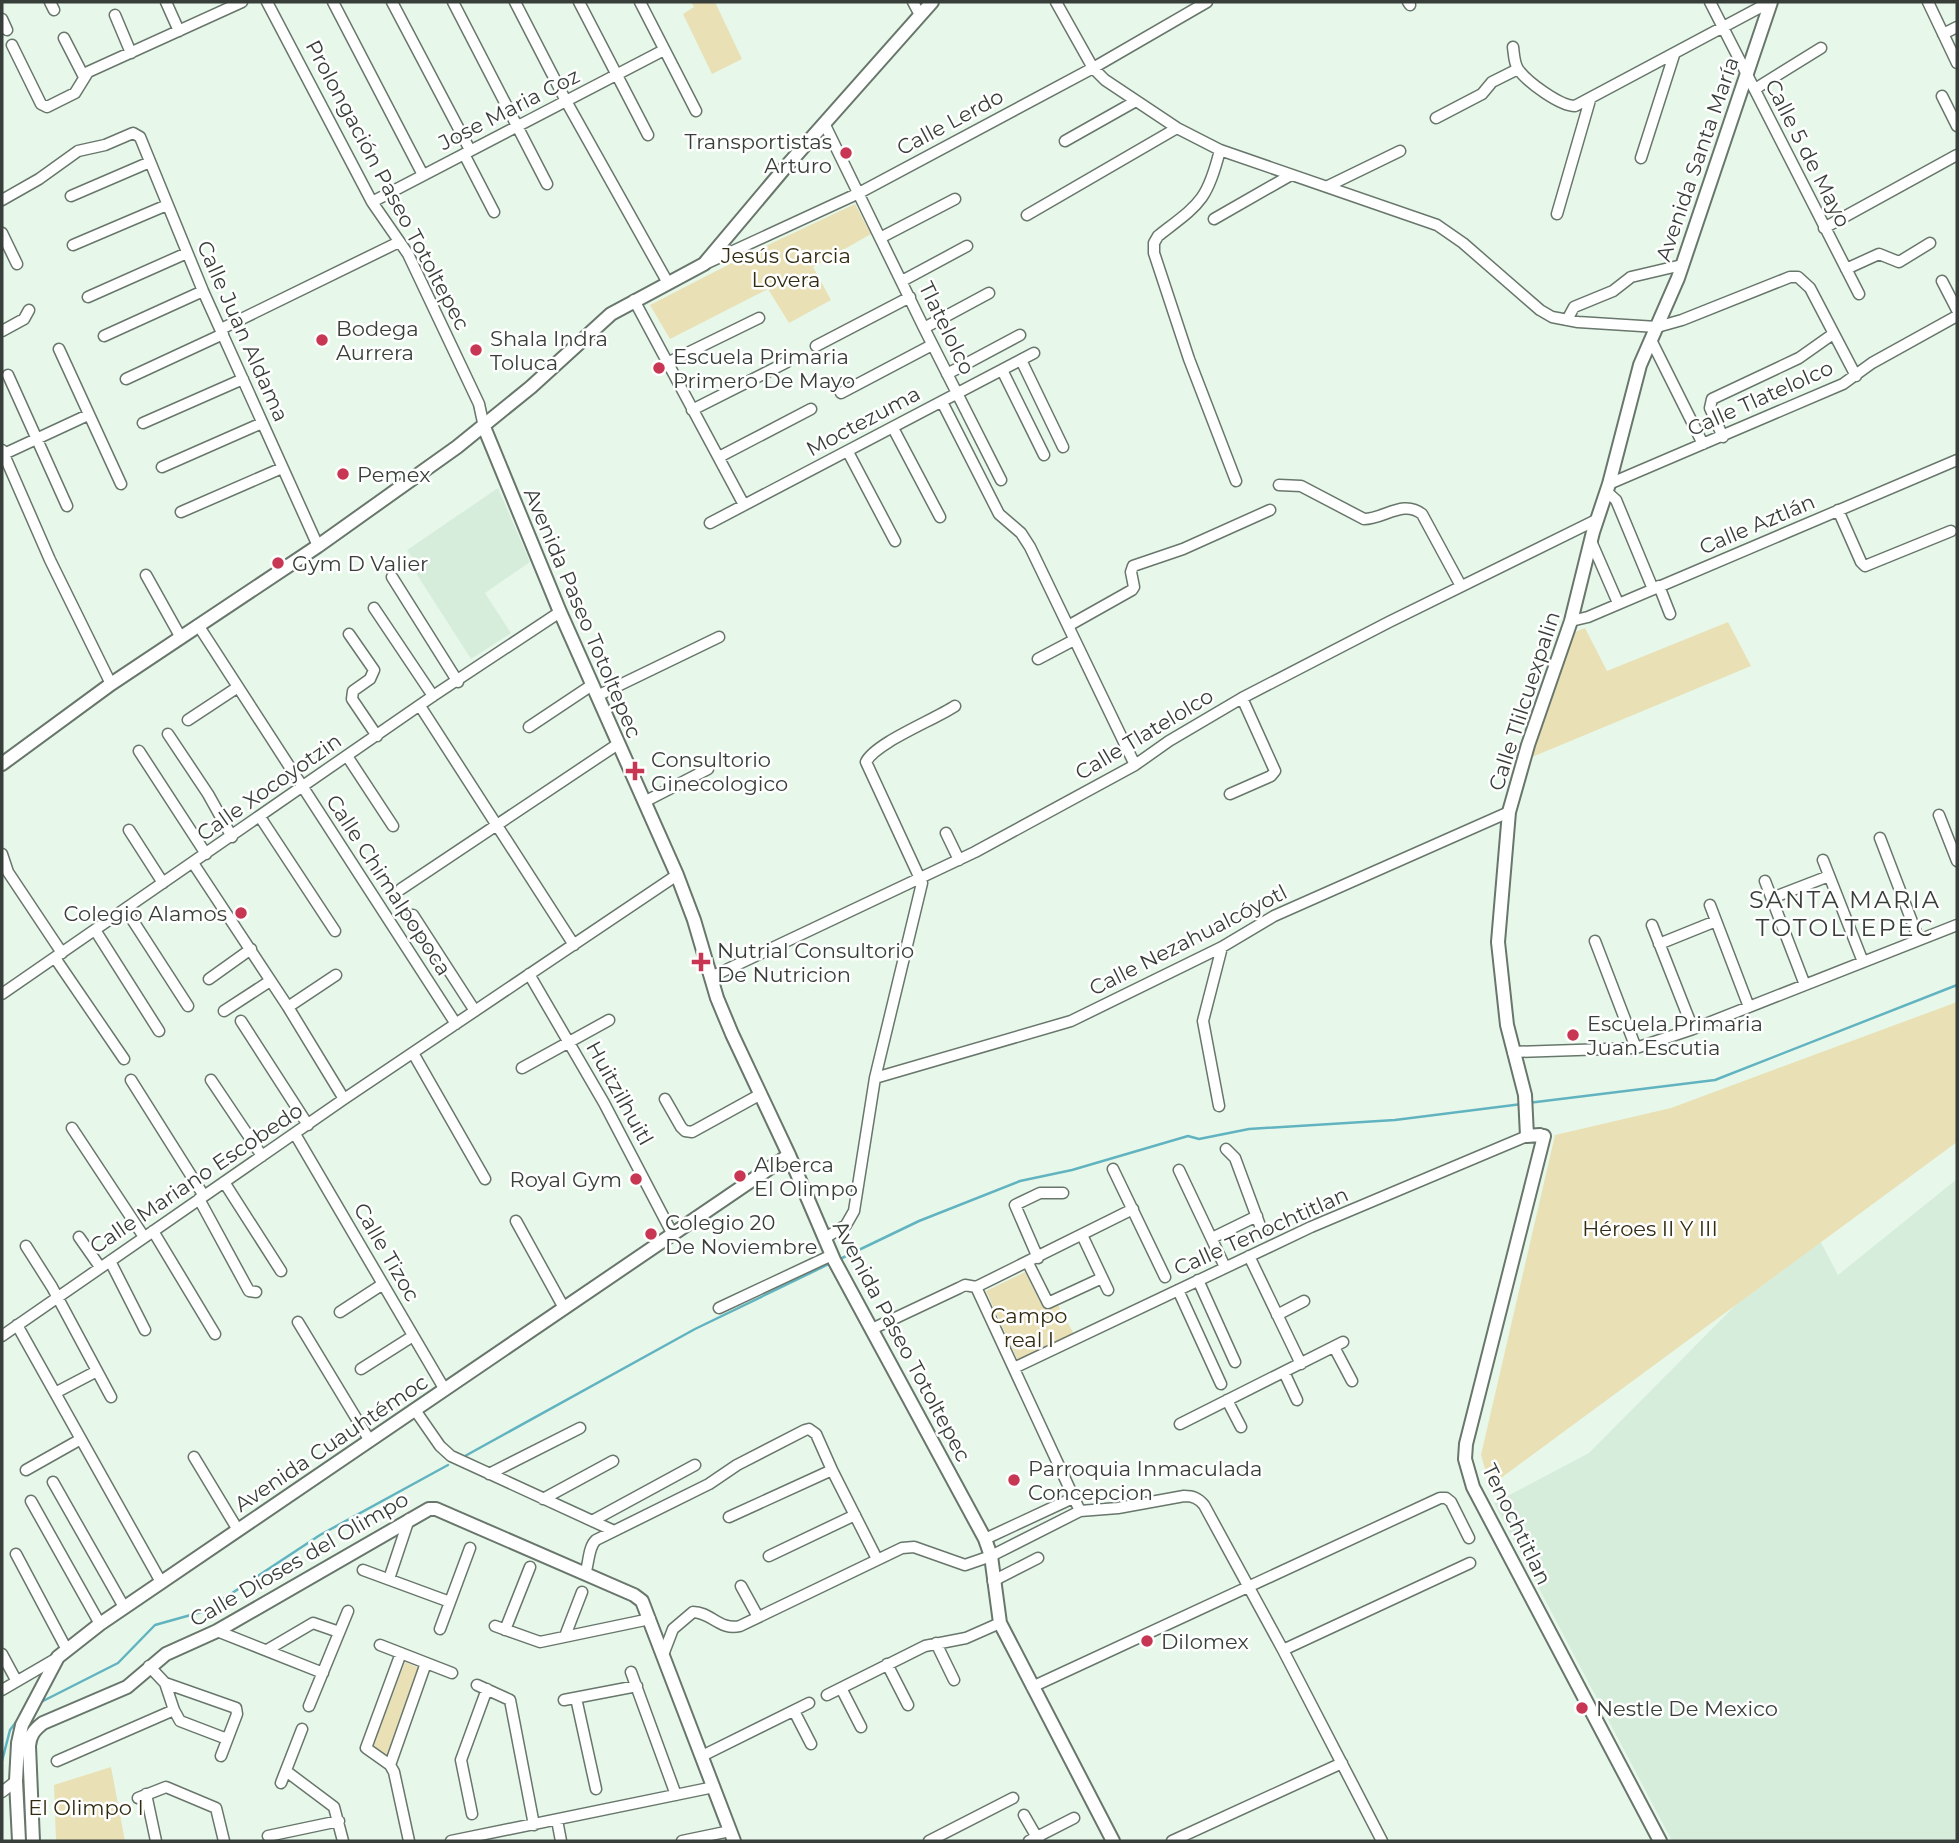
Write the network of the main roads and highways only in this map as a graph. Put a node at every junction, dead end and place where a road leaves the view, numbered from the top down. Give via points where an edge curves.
1 (932, 2) edge
2 (1770, 2) edge
3 (1657, 327) joint
4 (484, 427) junction
5 (3, 761) edge
6 (1525, 1095) joint
7 (789, 1155) junction
8 (732, 1836) edge
9 (19, 1841) edge
10 (33, 1841) edge
11 (1113, 1841) edge
12 (1660, 1841) edge

1 - 4 main road via 704,264 611,313
2 - 3 main road, Avenida Santa María
3 - 6 main road, Calle Tlilcuexpalin via 1640,365 1571,621 1508,812 1498,942 1507,1025
4 - 5 main road
4 - 7 main road, Avenida Paseo Totoltepec via 677,875 732,1034
6 - 12 main road, Tenochtitlan via 1535,1136 1466,1444 1466,1467
7 - 9 main road, Avenida Cuauhtémoc via 124,1607 62,1654 22,1724 16,1781
7 - 11 main road, Avenida Paseo Totoltepec via 834,1259 985,1539 1000,1623
8 - 10 main road, Calle Dioses del Olimpo via 638,1597 436,1509 424,1510 217,1631 166,1654 127,1686 34,1729 29,1746

